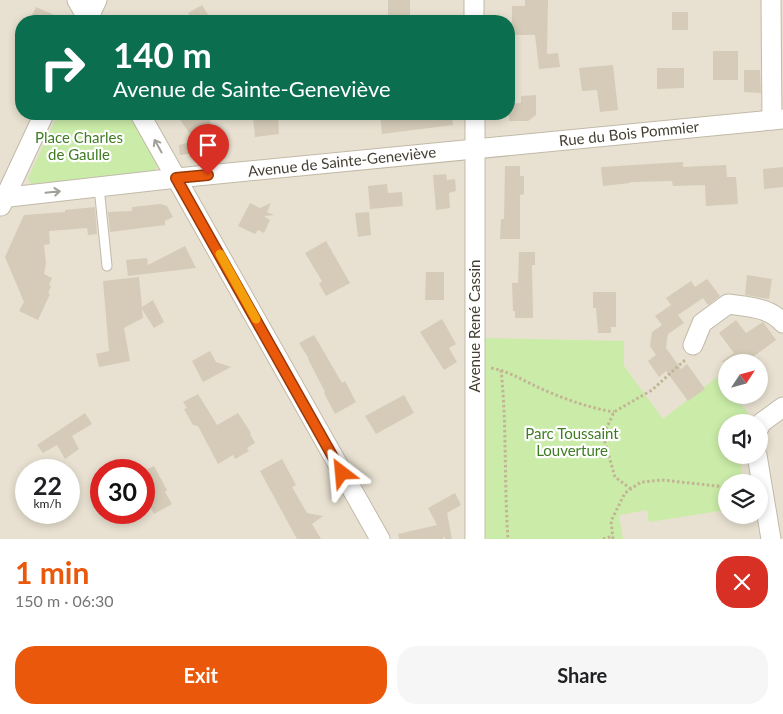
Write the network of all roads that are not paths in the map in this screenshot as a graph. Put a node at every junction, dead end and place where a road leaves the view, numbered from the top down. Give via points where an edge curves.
1 (77, 0) edge
2 (97, 0) edge
3 (474, 0) edge
4 (771, 0) edge
5 (85, 15) edge
6 (91, 15) edge
7 (474, 15) edge
8 (778, 119) edge
9 (41, 120) edge
10 (143, 120) edge
11 (475, 120) edge
12 (475, 149) junction
13 (176, 178) junction
14 (99, 187) junction
15 (1, 201) edge
16 (107, 266) dead end
17 (783, 323) edge
18 (693, 344) road end
19 (783, 407) edge
20 (768, 418) edge
21 (759, 464) edge
22 (380, 539) edge
23 (475, 539) edge
24 (771, 539) edge

1 - 5 street
2 - 6 street
3 - 7 street
4 - 8 street
8 - 12 street, Rue du Bois Pommier
9 - 15 street
13 -> 10 street
11 - 12 street, Avenue René Cassin
12 - 13 street, Avenue de Sainte-Geneviève
12 - 23 street, Avenue René Cassin
13 - 14 street, Avenue de Sainte-Geneviève
13 - 22 street
15 -> 14 street, Avenue de Sainte-Geneviève
14 - 16 lane
17 - 18 street via 767,310 728,304 702,323
19 - 20 street
21 - 24 street

